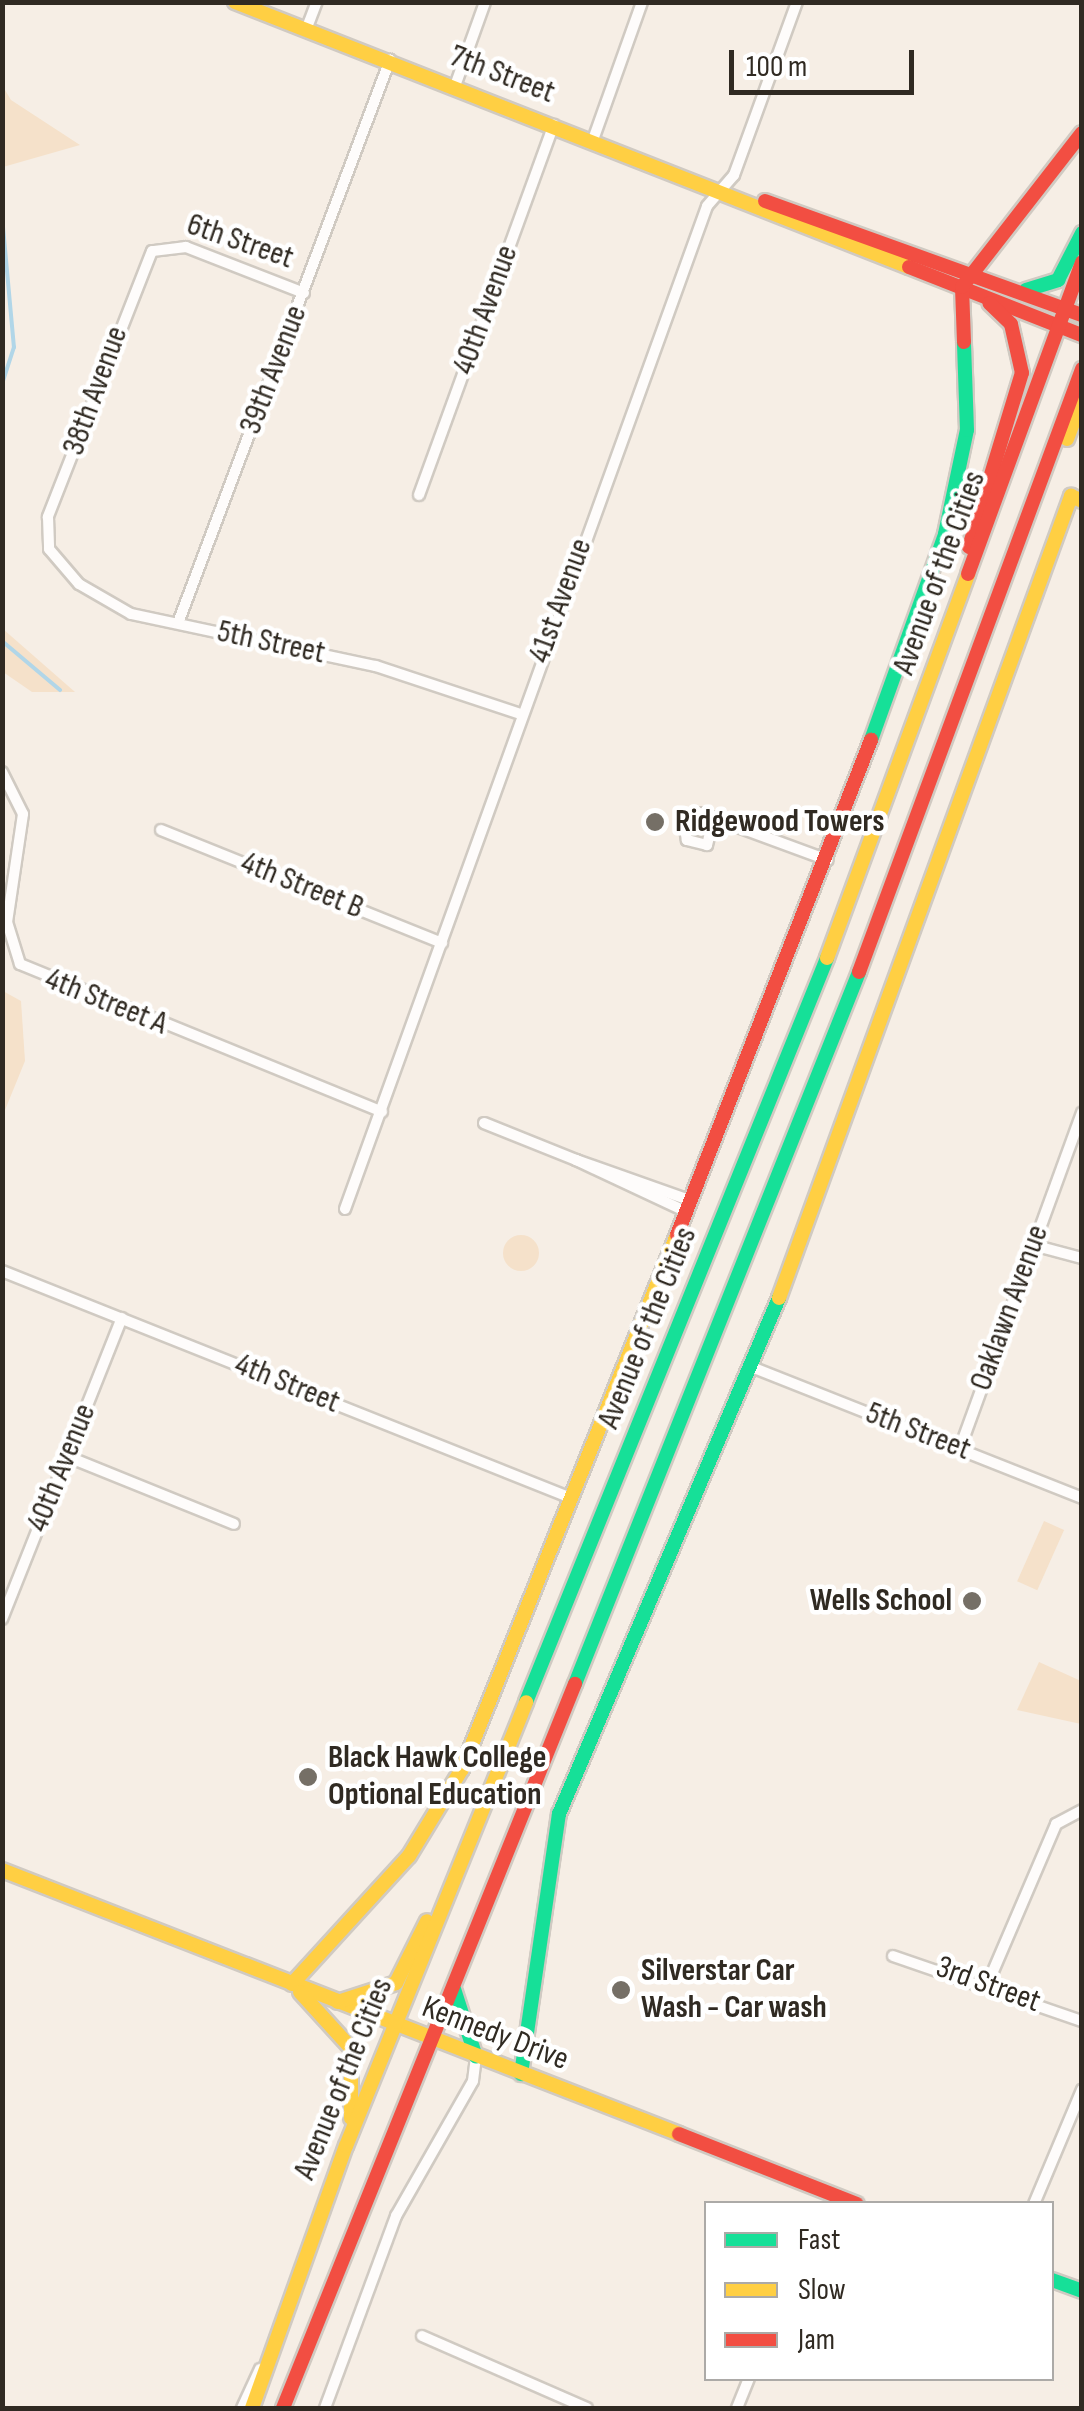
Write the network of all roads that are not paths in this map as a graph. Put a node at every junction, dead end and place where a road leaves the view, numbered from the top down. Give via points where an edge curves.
1 (235, 2) edge
2 (316, 2) edge
3 (485, 2) edge
4 (642, 2) edge
5 (796, 2) edge
6 (306, 30) junction
7 (390, 60) junction
8 (455, 86) junction
9 (555, 124) junction
10 (1082, 133) edge
11 (594, 138) junction
12 (723, 188) junction
13 (750, 198) junction
14 (1082, 234) edge
15 (158, 246) joint
16 (1082, 262) edge
17 (969, 271) junction
18 (1012, 288) junction
19 (970, 290) junction
20 (304, 293) junction
21 (1065, 308) junction
22 (1082, 315) edge
23 (1059, 326) junction
24 (1082, 335) edge
25 (1082, 369) edge
26 (1082, 399) edge
27 (418, 495) dead end
28 (1076, 498) edge
29 (46, 541) joint
30 (1015, 554) junction
31 (178, 623) junction
32 (946, 636) junction
33 (520, 714) junction
34 (2, 772) edge
35 (714, 821) dead end
36 (162, 830) dead end
37 (828, 860) junction
38 (442, 943) junction
39 (382, 1112) junction
40 (1082, 1112) edge
41 (484, 1122) dead end
42 (689, 1206) junction
43 (345, 1210) dead end
44 (1033, 1246) junction
45 (1082, 1258) edge
46 (2, 1271) edge
47 (122, 1318) junction
48 (754, 1368) junction
49 (960, 1448) junction
50 (66, 1456) junction
51 (571, 1498) junction
52 (1082, 1498) edge
53 (234, 1524) dead end
54 (2, 1619) edge
55 (513, 1734) junction
56 (1082, 1810) edge
57 (2, 1870) edge
58 (893, 1956) dead end
59 (456, 1973) junction
60 (988, 1983) junction
61 (292, 1984) junction
62 (338, 2002) junction
63 (1082, 2021) edge
64 (395, 2025) junction
65 (429, 2038) junction
66 (476, 2057) junction
67 (520, 2074) junction
68 (1082, 2090) edge
69 (338, 2168) junction
70 (823, 2197) edge
71 (1035, 2201) edge
72 (1054, 2281) edge
73 (1082, 2291) edge
74 (282, 2318) junction
75 (422, 2336) dead end
76 (748, 2381) edge
77 (242, 2408) edge
78 (252, 2408) edge
79 (283, 2408) edge
80 (325, 2408) edge
81 (587, 2408) edge
82 (737, 2408) edge

1 - 6 main road, 7th Street
2 - 6 street
3 - 8 street
4 - 11 street
5 - 12 street, 41st Avenue
6 - 7 main road, 7th Street
7 - 8 main road, 7th Street
7 - 20 street, 39th Avenue
8 - 9 main road, 7th Street
9 - 11 main road, 7th Street
9 - 27 street, 40th Avenue
10 - 17 main road, Avenue of the Cities
11 - 12 main road, 7th Street
12 - 13 main road, 7th Street
12 - 33 street, 41st Avenue via 707,206
13 - 17 main road, 7th Street
13 - 19 main road, 7th Street
14 - 18 main road via 1054,285
15 - 20 street, 6th Street via 186,247
15 - 29 street, 38th Avenue via 142,267
16 - 21 main road, Avenue of the Cities
17 - 18 main road, 7th Street
17 - 19 main road, Avenue of the Cities
18 - 21 main road, 7th Street
19 - 23 main road, 7th Street
19 - 32 main road via 1010,324 1022,373
19 - 37 main road, Avenue of the Cities via 960,483
20 - 31 street, 39th Avenue
21 - 22 main road, 7th Street
21 - 23 main road, Avenue of the Cities
23 - 24 main road, 7th Street
23 - 32 main road, Avenue of the Cities
25 - 30 main road, Avenue of the Cities
26 - 30 main road
28 - 48 main road
29 - 31 street, 5th Street via 97,598
30 - 59 main road, Avenue of the Cities via 824,1065
31 - 33 street, 5th Street via 376,666
32 - 55 main road, Avenue of the Cities via 795,1040
33 - 38 street, 41st Avenue
34 - 39 street, 4th Street A via 23,814 7,922 20,964
35 - 37 street
36 - 38 street, 4th Street B
37 - 42 main road, Avenue of the Cities
38 - 39 street, 41st Avenue
39 - 43 street, 41st Avenue
40 - 44 street, Oaklawn Avenue
41 - 42 street
42 - 51 main road, Avenue of the Cities
44 - 45 street
44 - 49 street, Oaklawn Avenue
46 - 47 street, 4th Street
47 - 50 street, 40th Avenue
47 - 51 street, 4th Street
48 - 49 street, 5th Street
48 - 67 main road via 553,1832
49 - 52 street, 5th Street
50 - 53 street
50 - 54 street, 40th Avenue
51 - 61 main road, Avenue of the Cities via 438,1814
55 - 62 main road via 403,1976
55 - 64 main road, Avenue of the Cities
56 - 60 street via 1056,1824
57 - 61 main road, Kennedy Drive
58 - 60 street, 3rd Street
59 - 65 main road, Avenue of the Cities
59 - 66 main road via 454,2014
60 - 63 street, 3rd Street
61 - 62 main road, Kennedy Drive
61 - 69 main road via 347,2039 357,2070
62 - 64 main road, Kennedy Drive
64 - 65 main road, Kennedy Drive
64 - 69 main road, Avenue of the Cities
65 - 66 main road, Kennedy Drive
65 - 79 main road, Avenue of the Cities
66 - 67 main road, Kennedy Drive
66 - 80 street via 473,2081 396,2216
67 - 70 main road, Kennedy Drive
68 - 71 street
69 - 74 main road, Avenue of the Cities
72 - 73 main road
74 - 77 street
74 - 78 main road, Avenue of the Cities
75 - 81 street
76 - 82 street

